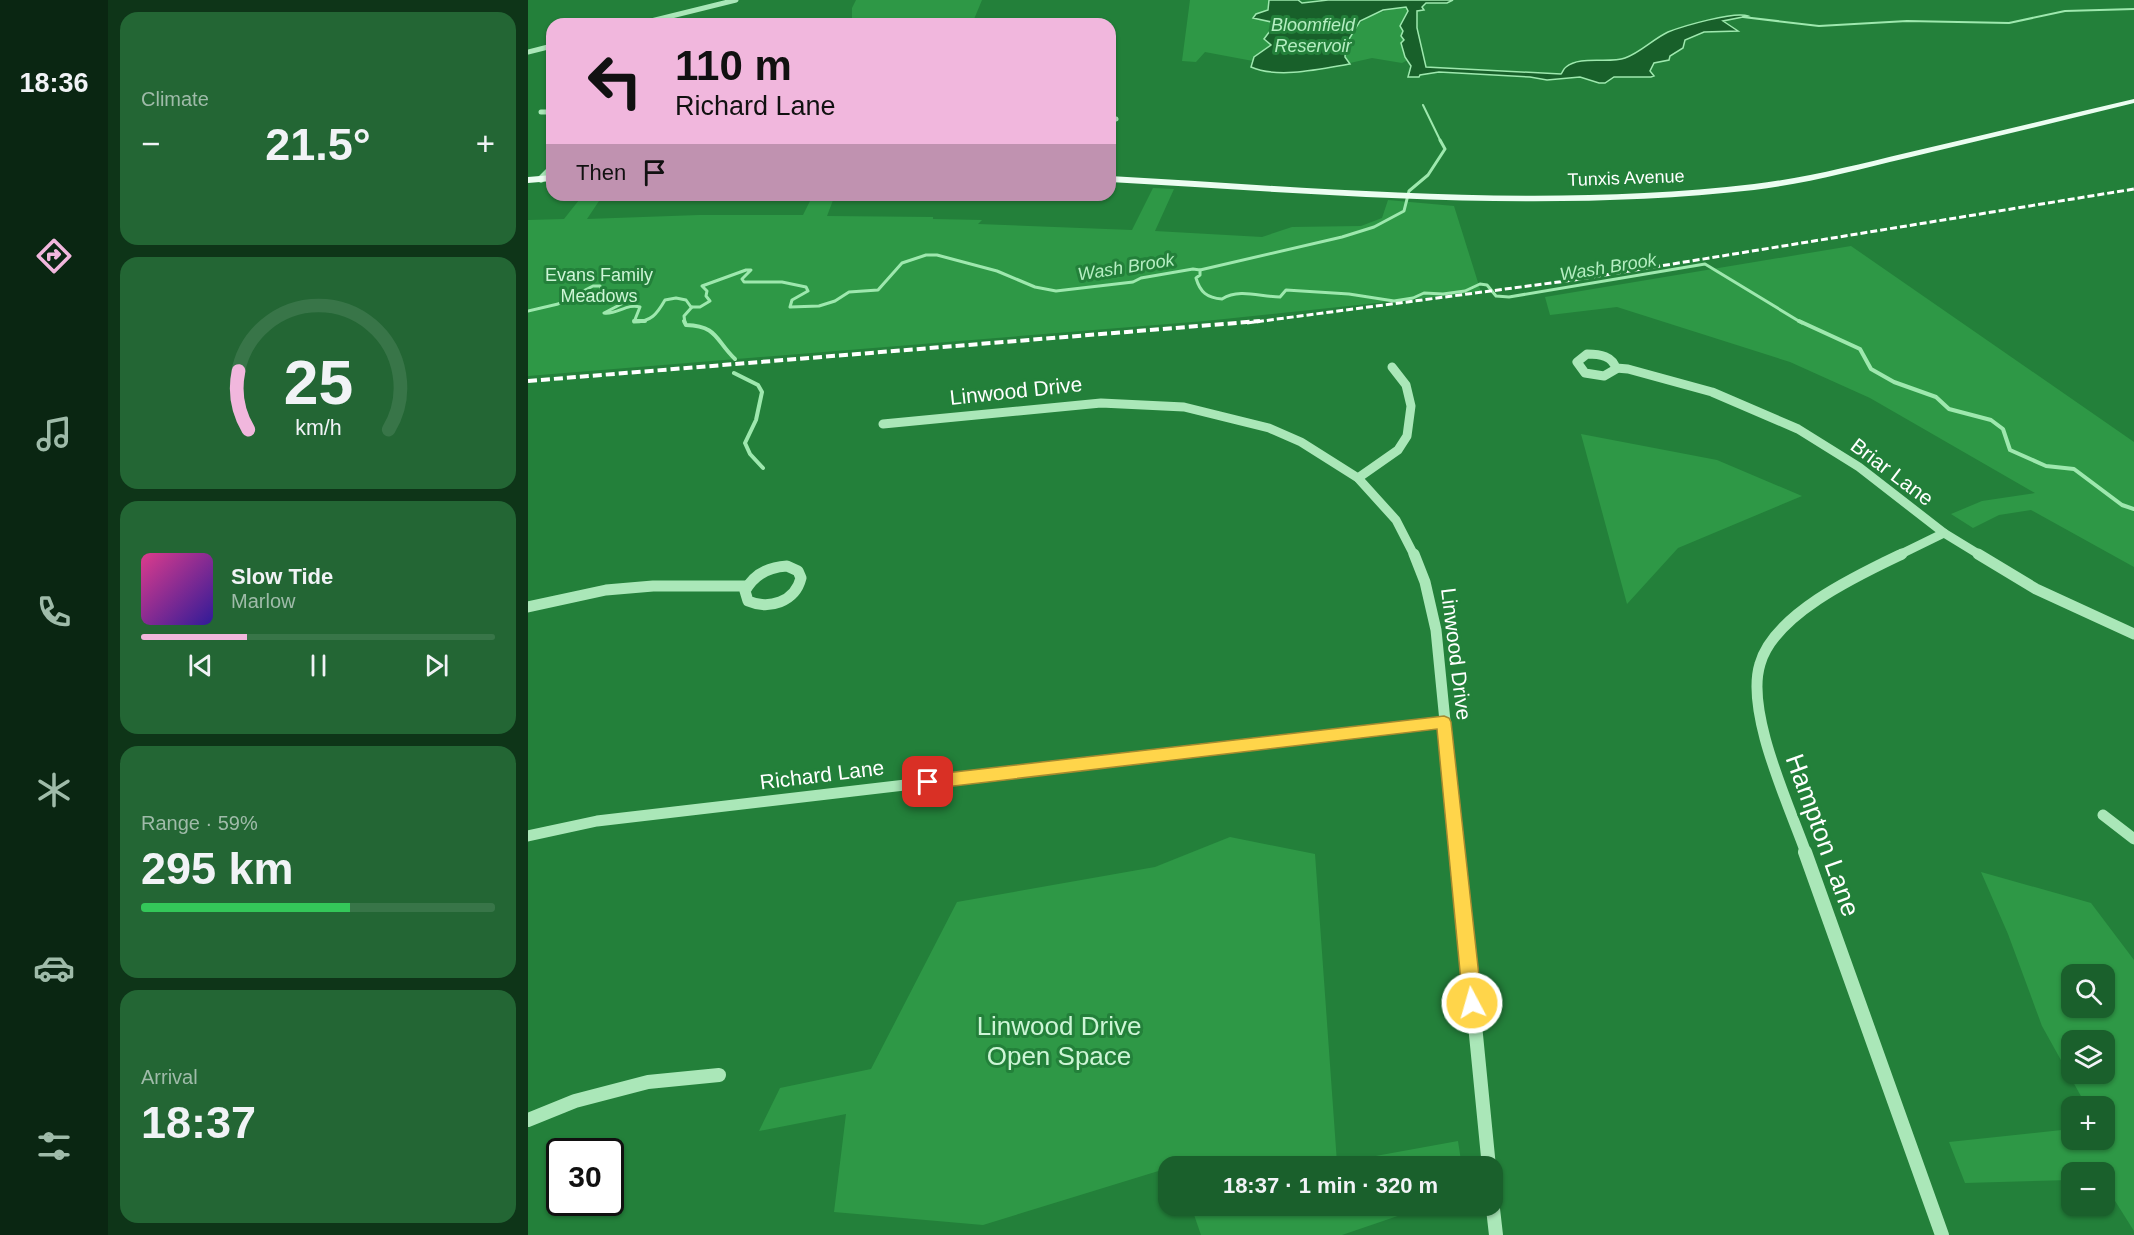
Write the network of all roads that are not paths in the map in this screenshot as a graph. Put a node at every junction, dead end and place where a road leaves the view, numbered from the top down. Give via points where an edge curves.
1 (736, 0) edge
2 (663, 18) edge
3 (546, 48) edge
4 (528, 52) edge
5 (2134, 101) edge
6 (541, 112) dead end
7 (546, 112) edge
8 (546, 174) edge
9 (541, 179) junction
10 (546, 179) edge
11 (1116, 179) edge
12 (528, 180) edge
13 (1392, 367) dead end
14 (1616, 368) dead end
15 (883, 424) dead end
16 (1358, 478) junction
17 (1944, 533) junction
18 (747, 586) junction
19 (528, 607) edge
20 (2134, 634) edge
21 (1444, 722) junction
22 (2103, 815) dead end
23 (528, 836) edge
24 (2134, 839) edge
25 (719, 1075) dead end
26 (528, 1120) edge
27 (1488, 1156) edge
28 (1494, 1216) edge
29 (1496, 1235) edge
30 (1942, 1235) edge

1 - 2 street
3 - 4 street
5 - 11 main road, Tunxis Avenue via 1841,171 1712,191 1565,198 1401,195
6 - 7 street
8 - 9 street
9 - 10 main road
9 - 12 main road
13 - 16 street via 1406,385 1411,406 1407,436 1398,450
14 - 17 street, Briar Lane via 1712,392 1798,429 1859,467
15 - 16 street, Linwood Drive via 1101,403 1184,407 1269,428 1301,442
16 - 21 street, Linwood Drive via 1396,520 1425,582 1436,630
17 - 20 street, Briar Lane via 2036,589
17 - 30 street, Hampton Lane via 1871,569 1778,632 1760,660 1756,692 1762,730
18 - 18 street via 750,602 771,605 794,593 801,577 794,568 776,567 759,574
18 - 19 street via 606,590
21 - 23 street, Richard Lane via 608,820
21 - 27 street, Linwood Drive
22 - 24 street
25 - 26 street via 648,1082 575,1101
28 - 29 street

